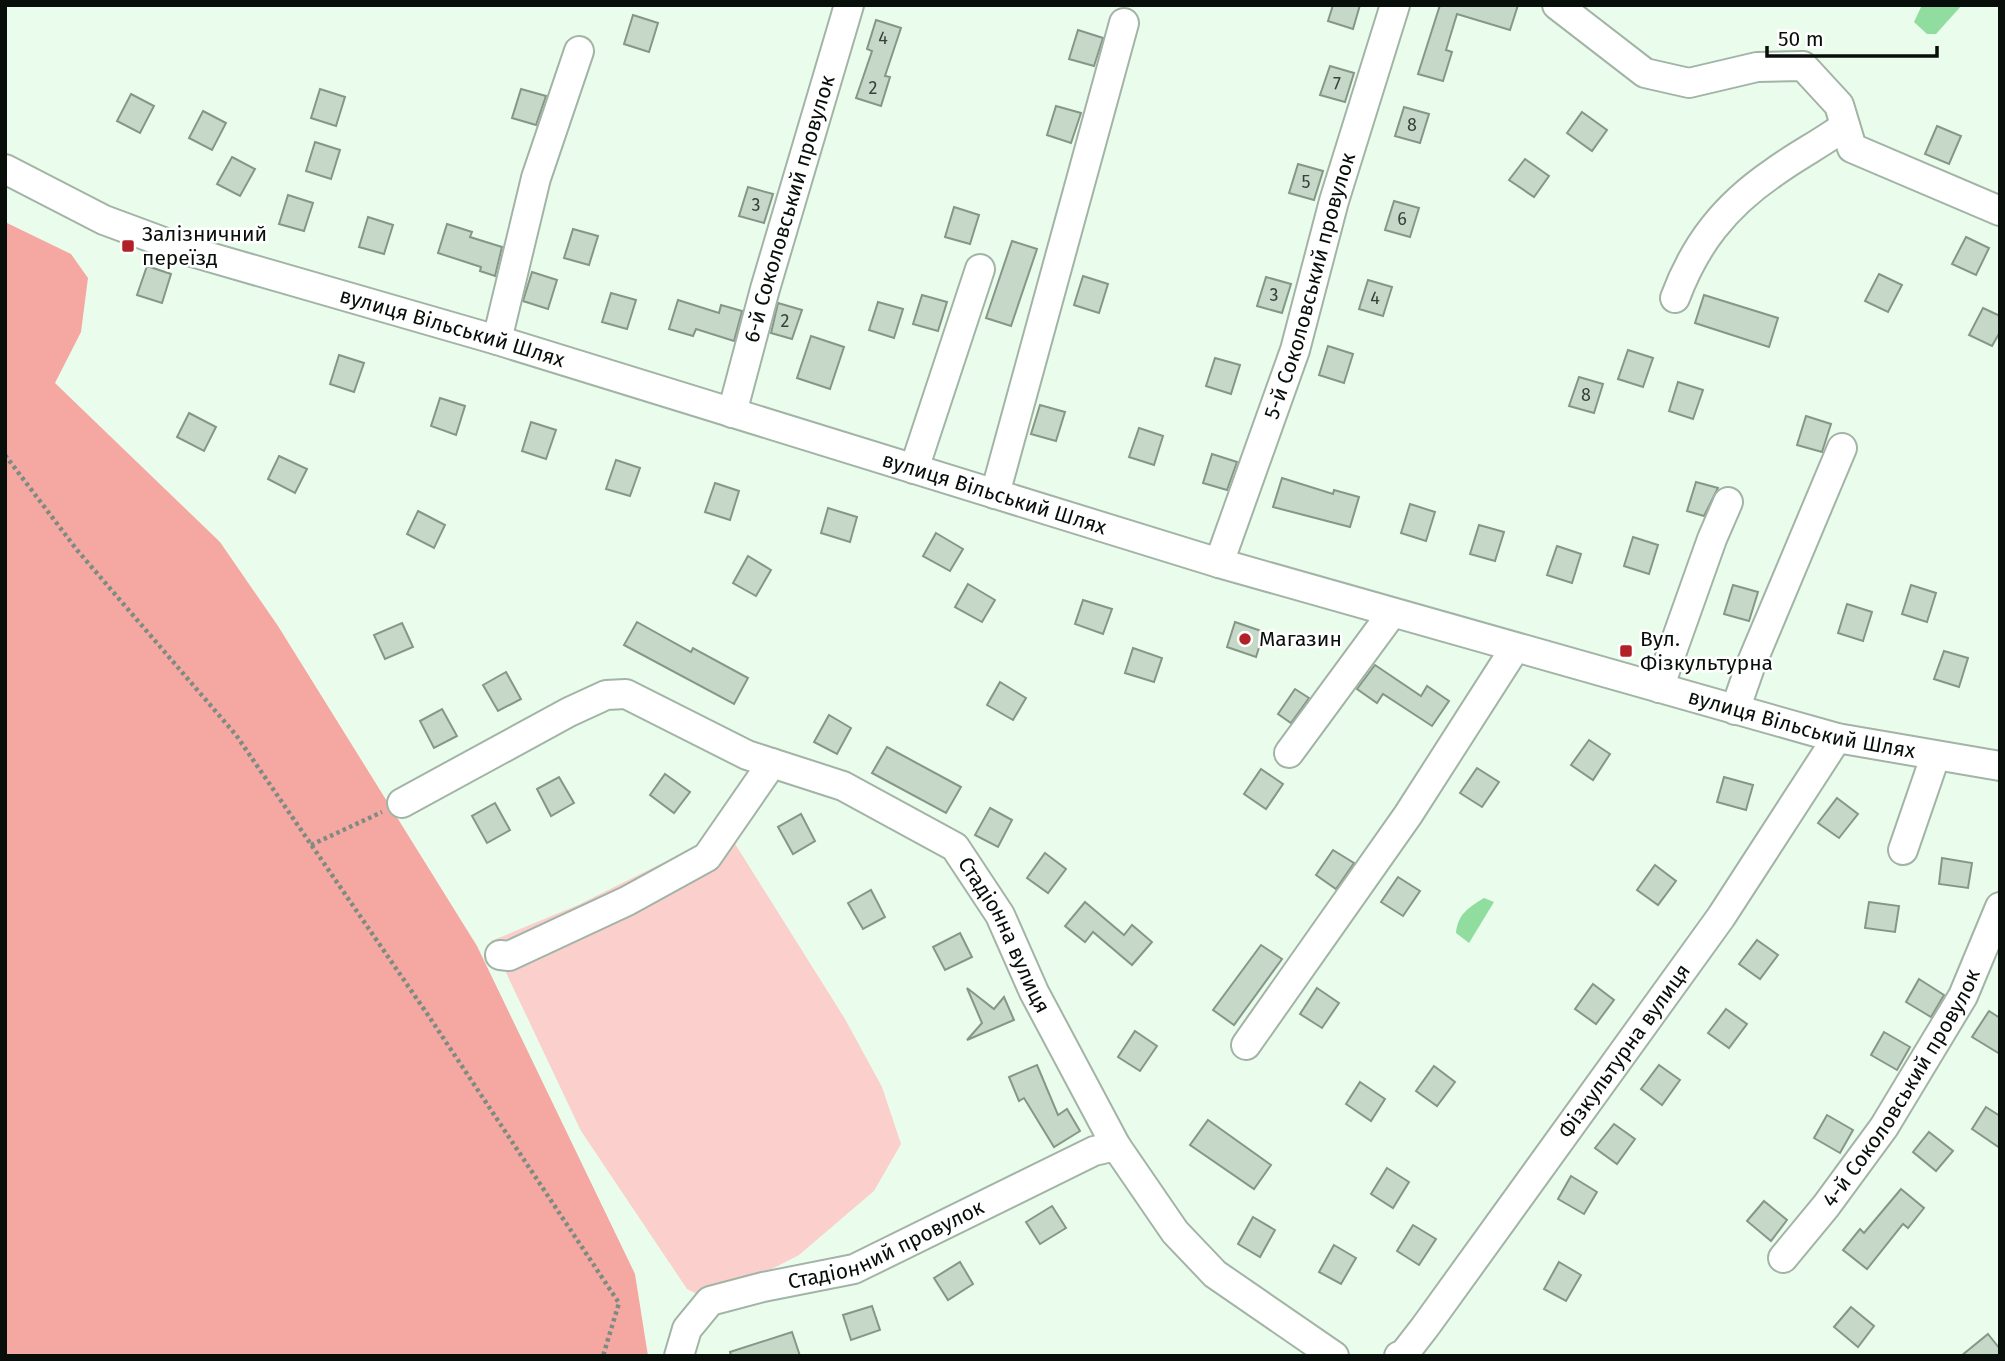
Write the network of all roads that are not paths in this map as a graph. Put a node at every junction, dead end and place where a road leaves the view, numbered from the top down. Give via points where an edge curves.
1 (849, 5) edge
2 (1395, 5) edge
3 (1557, 5) edge
4 (1124, 23) dead end
5 (579, 51) dead end
6 (1845, 126) junction
7 (5, 169) edge
8 (2000, 211) edge
9 (980, 269) dead end
10 (1675, 298) dead end
11 (497, 340) junction
12 (733, 413) junction
13 (1842, 448) dead end
14 (914, 469) junction
15 (995, 494) junction
16 (1728, 502) dead end
17 (1219, 564) junction
18 (1392, 613) junction
19 (1515, 648) junction
20 (1659, 688) junction
21 (1735, 710) junction
22 (1837, 738) junction
23 (1289, 753) dead end
24 (1935, 757) junction
25 (772, 763) junction
26 (2000, 766) edge
27 (402, 803) road end
28 (1903, 850) dead end
29 (2000, 906) edge
30 (500, 955) dead end
31 (1246, 1045) dead end
32 (1116, 1146) junction
33 (1783, 1258) dead end
34 (1403, 1355) edge
35 (679, 1356) edge
36 (1334, 1356) edge

1 - 12 street, 6-й Соколовський провулок
2 - 17 street, 5-й Соколовський провулок via 1334,201 1295,350
3 - 6 street via 1645,72 1689,83 1757,67 1803,66 1839,105
4 - 15 street
5 - 11 street via 536,178
6 - 8 street via 1852,148
6 - 10 street via 1773,172 1737,202 1689,260
7 - 11 street, вулиця Вільський Шлях via 137,233
9 - 14 street
11 - 12 street, вулиця Вільський Шлях
12 - 14 street, вулиця Вільський Шлях
13 - 21 street
14 - 15 street, вулиця Вільський Шлях
15 - 17 street, вулиця Вільський Шлях
16 - 20 street
17 - 18 street, вулиця Вільський Шлях
18 - 19 street, вулиця Вільський Шлях
18 - 23 street
19 - 20 street, вулиця Вільський Шлях
19 - 31 street via 1408,815
20 - 21 street, вулиця Вільський Шлях
21 - 22 street, вулиця Вільський Шлях
22 - 24 street, вулиця Вільський Шлях
22 - 34 street, Фізкультурна вулиця via 1721,917
24 - 26 street, вулиця Вільський Шлях
24 - 28 street
25 - 27 street, Стадіонна вулиця via 626,694 606,695
25 - 30 street via 707,857 627,901 509,956
25 - 32 street, Стадіонна вулиця via 843,786 954,847 1000,915 1034,992
29 - 33 street, 4-й Соколовський провулок via 1963,996 1891,1115
32 - 35 street, Стадіонний провулок via 1094,1151 854,1269 710,1301 687,1329
32 - 36 street, Стадіонна вулиця via 1195,1256

